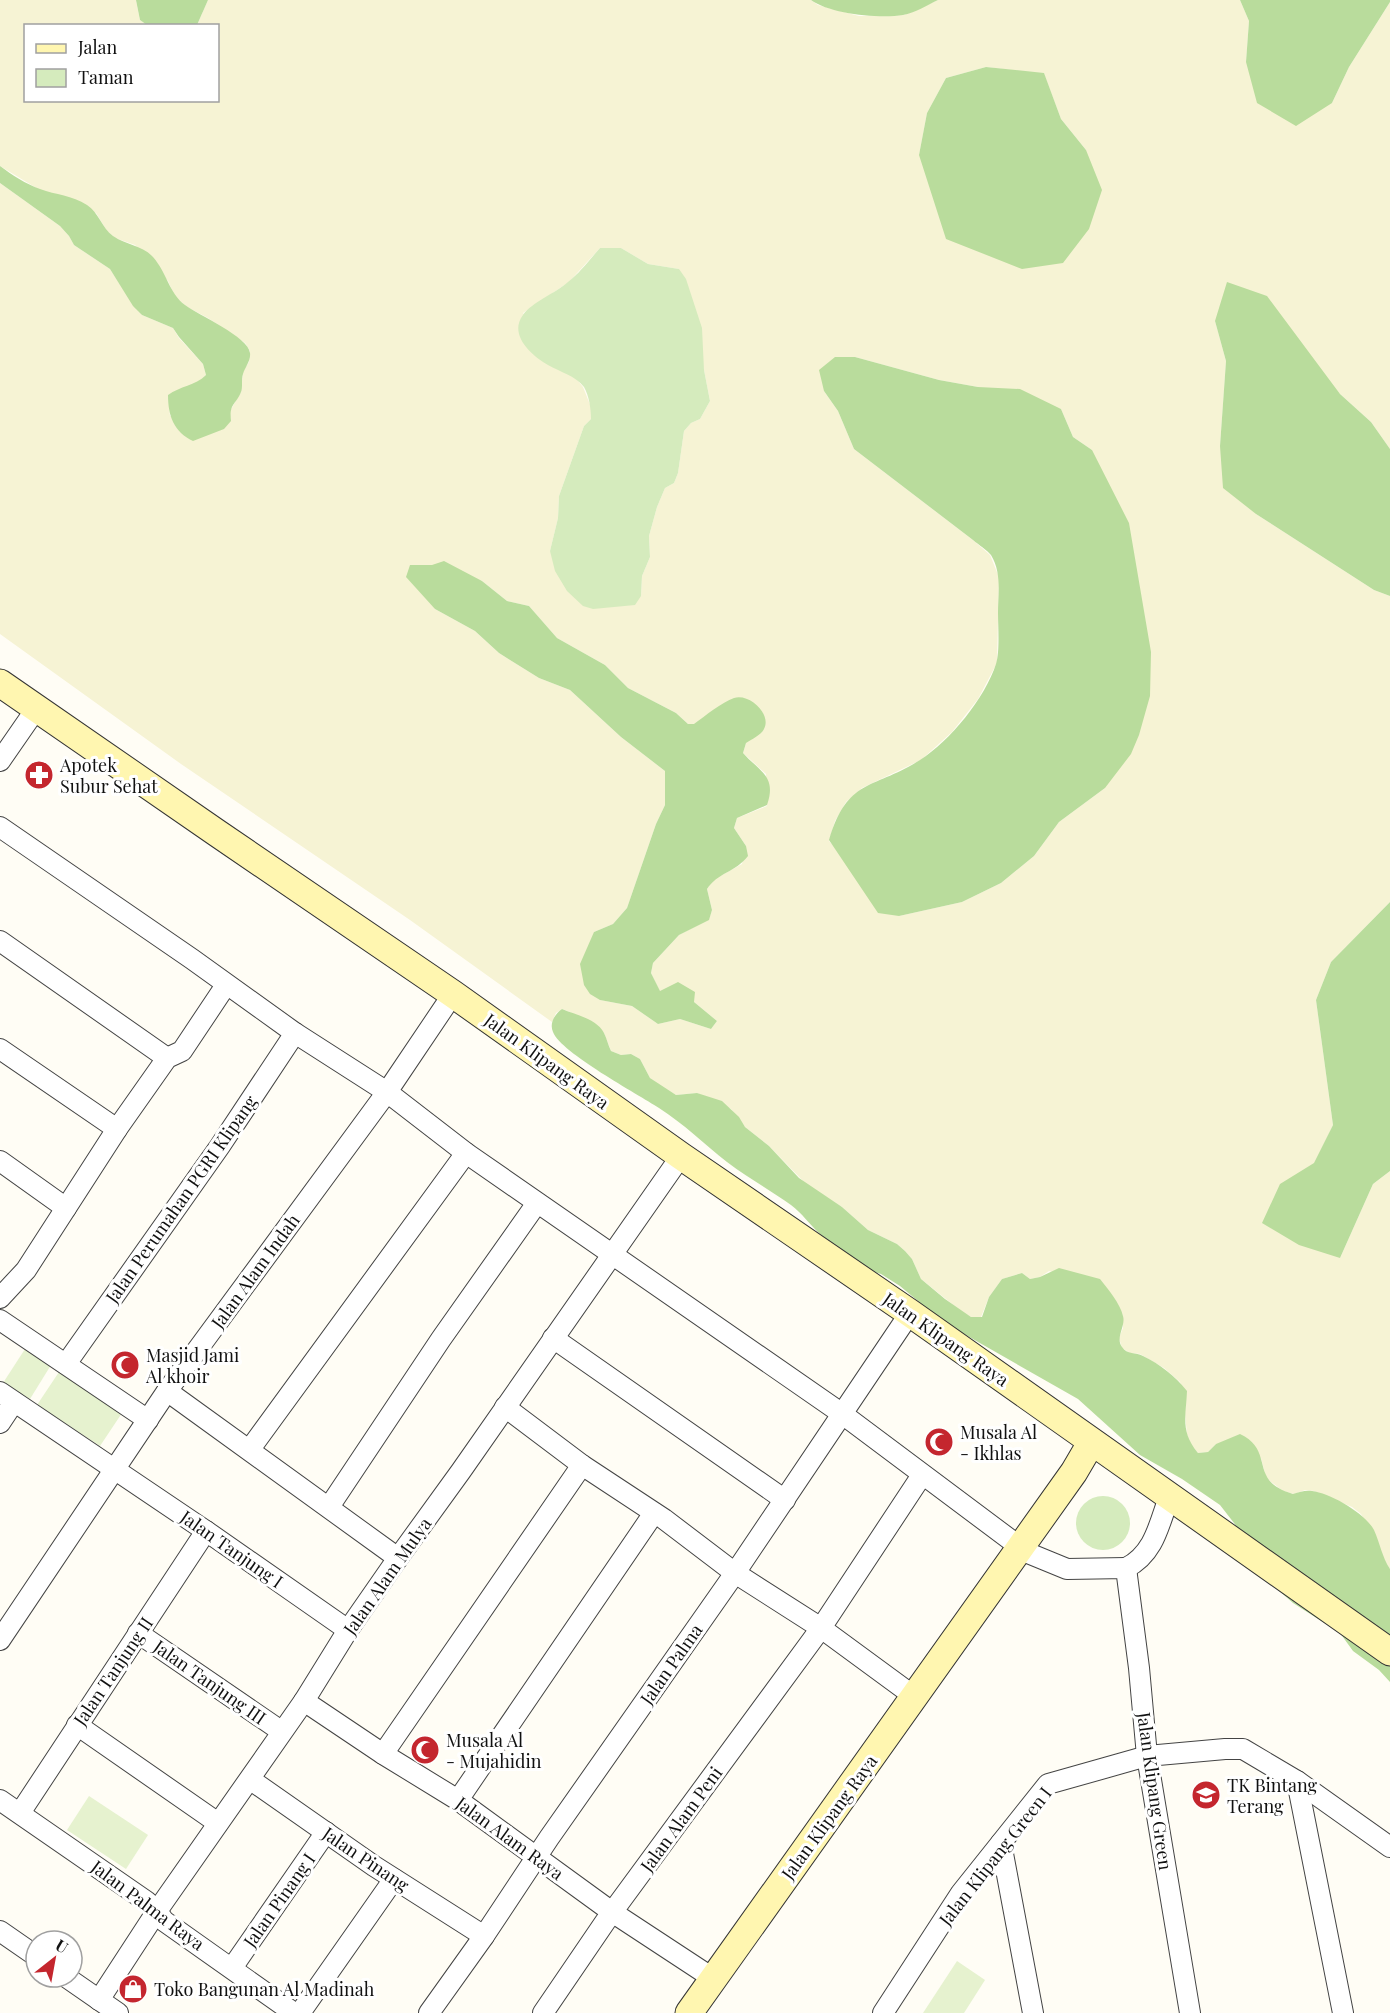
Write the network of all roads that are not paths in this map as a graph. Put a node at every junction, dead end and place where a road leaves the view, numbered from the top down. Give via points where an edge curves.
1 (0, 683) edge
2 (36, 709) junction
3 (0, 761) edge
4 (0, 827) edge
5 (0, 941) edge
6 (226, 985) junction
7 (453, 993) junction
8 (295, 1033) junction
9 (0, 1049) edge
10 (167, 1058) junction
11 (387, 1092) junction
12 (117, 1128) junction
13 (466, 1153) junction
14 (681, 1156) junction
15 (0, 1161) edge
16 (537, 1203) junction
17 (66, 1208) junction
18 (612, 1254) junction
19 (3, 1289) edge
20 (910, 1313) junction
21 (0, 1320) edge
22 (553, 1338) junction
23 (66, 1364) junction
24 (167, 1391) junction
25 (7, 1397) edge
26 (505, 1407) junction
27 (841, 1413) junction
28 (148, 1420) junction
29 (0, 1423) edge
30 (1091, 1443) junction
31 (250, 1449) junction
32 (582, 1465) junction
33 (114, 1471) junction
34 (922, 1475) junction
35 (1169, 1497) junction
36 (785, 1500) junction
37 (329, 1507) junction
38 (654, 1513) junction
39 (206, 1531) junction
40 (1020, 1548) junction
41 (398, 1558) junction
42 (1126, 1568) junction
43 (735, 1573) junction
44 (821, 1628) junction
45 (348, 1630) junction
46 (138, 1633) junction
47 (0, 1640) edge
48 (1390, 1652) edge
49 (915, 1697) junction
50 (304, 1701) junction
51 (77, 1725) junction
52 (281, 1731) junction
53 (383, 1754) junction
54 (1148, 1756) junction
55 (251, 1780) junction
56 (1297, 1781) junction
57 (0, 1800) edge
58 (458, 1800) junction
59 (20, 1813) junction
60 (218, 1823) junction
61 (326, 1832) junction
62 (1000, 1842) junction
63 (1390, 1847) edge
64 (536, 1857) junction
65 (394, 1879) junction
66 (157, 1911) junction
67 (612, 1912) junction
68 (0, 1931) edge
69 (484, 1936) junction
70 (24, 1948) edge
71 (232, 1968) junction
72 (714, 1979) junction
73 (83, 1989) edge
74 (99, 2000) junction
75 (118, 2013) edge
76 (294, 2013) edge
77 (300, 2013) edge
78 (429, 2013) edge
79 (543, 2013) edge
80 (689, 2013) edge
81 (883, 2013) edge
82 (1033, 2013) edge
83 (1190, 2013) edge
84 (1343, 2013) edge

1 - 2 main road, Jalan Klipang Raya
2 - 3 street
2 - 7 main road, Jalan Klipang Raya
4 - 6 street
5 - 10 street
6 - 8 street
6 - 10 street via 182,1051
7 - 11 street, Jalan Alam Indah
7 - 14 main road, Jalan Klipang Raya
8 - 11 street
8 - 23 street, Jalan Perumahan PGRI Klipang
9 - 12 street
10 - 12 street
11 - 13 street
11 - 24 street, Jalan Alam Indah
12 - 17 street
13 - 16 street
13 - 31 street
14 - 18 street, Jalan Alam Mulya
14 - 20 main road, Jalan Klipang Raya
15 - 17 street
16 - 18 street
16 - 37 street
17 - 19 street via 26,1270
18 - 22 street, Jalan Alam Mulya
18 - 27 street
20 - 27 street, Jalan Palma
20 - 30 main road, Jalan Klipang Raya
21 - 23 street
22 - 26 street, Jalan Alam Mulya
22 - 36 street
23 - 28 street
24 - 28 street, Jalan Alam Indah
24 - 31 street
25 - 29 street
25 - 33 street, Jalan Tanjung I
26 - 32 street
26 - 41 street, Jalan Alam Mulya
27 - 34 street
27 - 36 street, Jalan Palma
28 - 33 street, Jalan Alam Indah
30 - 35 main road, Jalan Klipang Raya
30 - 40 main road, Jalan Klipang Raya
31 - 37 street
32 - 38 street
32 - 53 street
33 - 39 street, Jalan Tanjung I
33 - 47 street, Jalan Alam Indah
34 - 40 street
34 - 44 street, Jalan Alam Peni
35 - 42 street via 1145,1556
35 - 48 main road, Jalan Klipang Raya
36 - 43 street, Jalan Palma
37 - 41 street
38 - 43 street
38 - 58 street
39 - 45 street, Jalan Tanjung I
39 - 46 street, Jalan Tanjung II
40 - 42 street via 1067,1569
40 - 49 main road, Jalan Klipang Raya
41 - 45 street, Jalan Alam Mulya
42 - 54 street, Jalan Klipang Green
43 - 44 street
43 - 64 street, Jalan Palma
44 - 49 street
44 - 67 street, Jalan Alam Peni
45 - 50 street, Jalan Alam Mulya
46 - 51 street, Jalan Tanjung II
46 - 52 street, Jalan Tanjung III
49 - 72 main road, Jalan Klipang Raya
50 - 52 street, Jalan Alam Mulya
50 - 53 street, Jalan Alam Raya
51 - 59 street, Jalan Tanjung II
51 - 60 street
52 - 55 street, Jalan Alam Mulya
53 - 58 street, Jalan Alam Raya
54 - 56 street, Jalan Klipang Green I via 1243,1749
54 - 62 street, Jalan Klipang Green I via 1048,1784
54 - 83 street, Jalan Klipang Green
55 - 60 street, Jalan Alam Mulya
55 - 61 street, Jalan Pinang
56 - 63 street, Jalan Klipang Green I
56 - 84 street
57 - 59 street, Jalan Palma Raya
58 - 64 street, Jalan Alam Raya
59 - 66 street, Jalan Palma Raya
60 - 66 street, Jalan Alam Mulya
61 - 65 street, Jalan Pinang
61 - 71 street, Jalan Pinang I
62 - 81 street, Jalan Klipang Green I via 961,1893
62 - 82 street
64 - 67 street, Jalan Alam Raya
64 - 69 street, Jalan Palma
65 - 69 street, Jalan Pinang
65 - 77 street
66 - 71 street, Jalan Palma Raya via 164,1921
66 - 74 street, Jalan Alam Mulya
67 - 72 street, Jalan Alam Raya
67 - 79 street, Jalan Alam Peni
68 - 70 street
69 - 78 street, Jalan Palma
71 - 76 street, Jalan Palma Raya
72 - 80 main road, Jalan Klipang Raya
73 - 74 street
74 - 75 street

